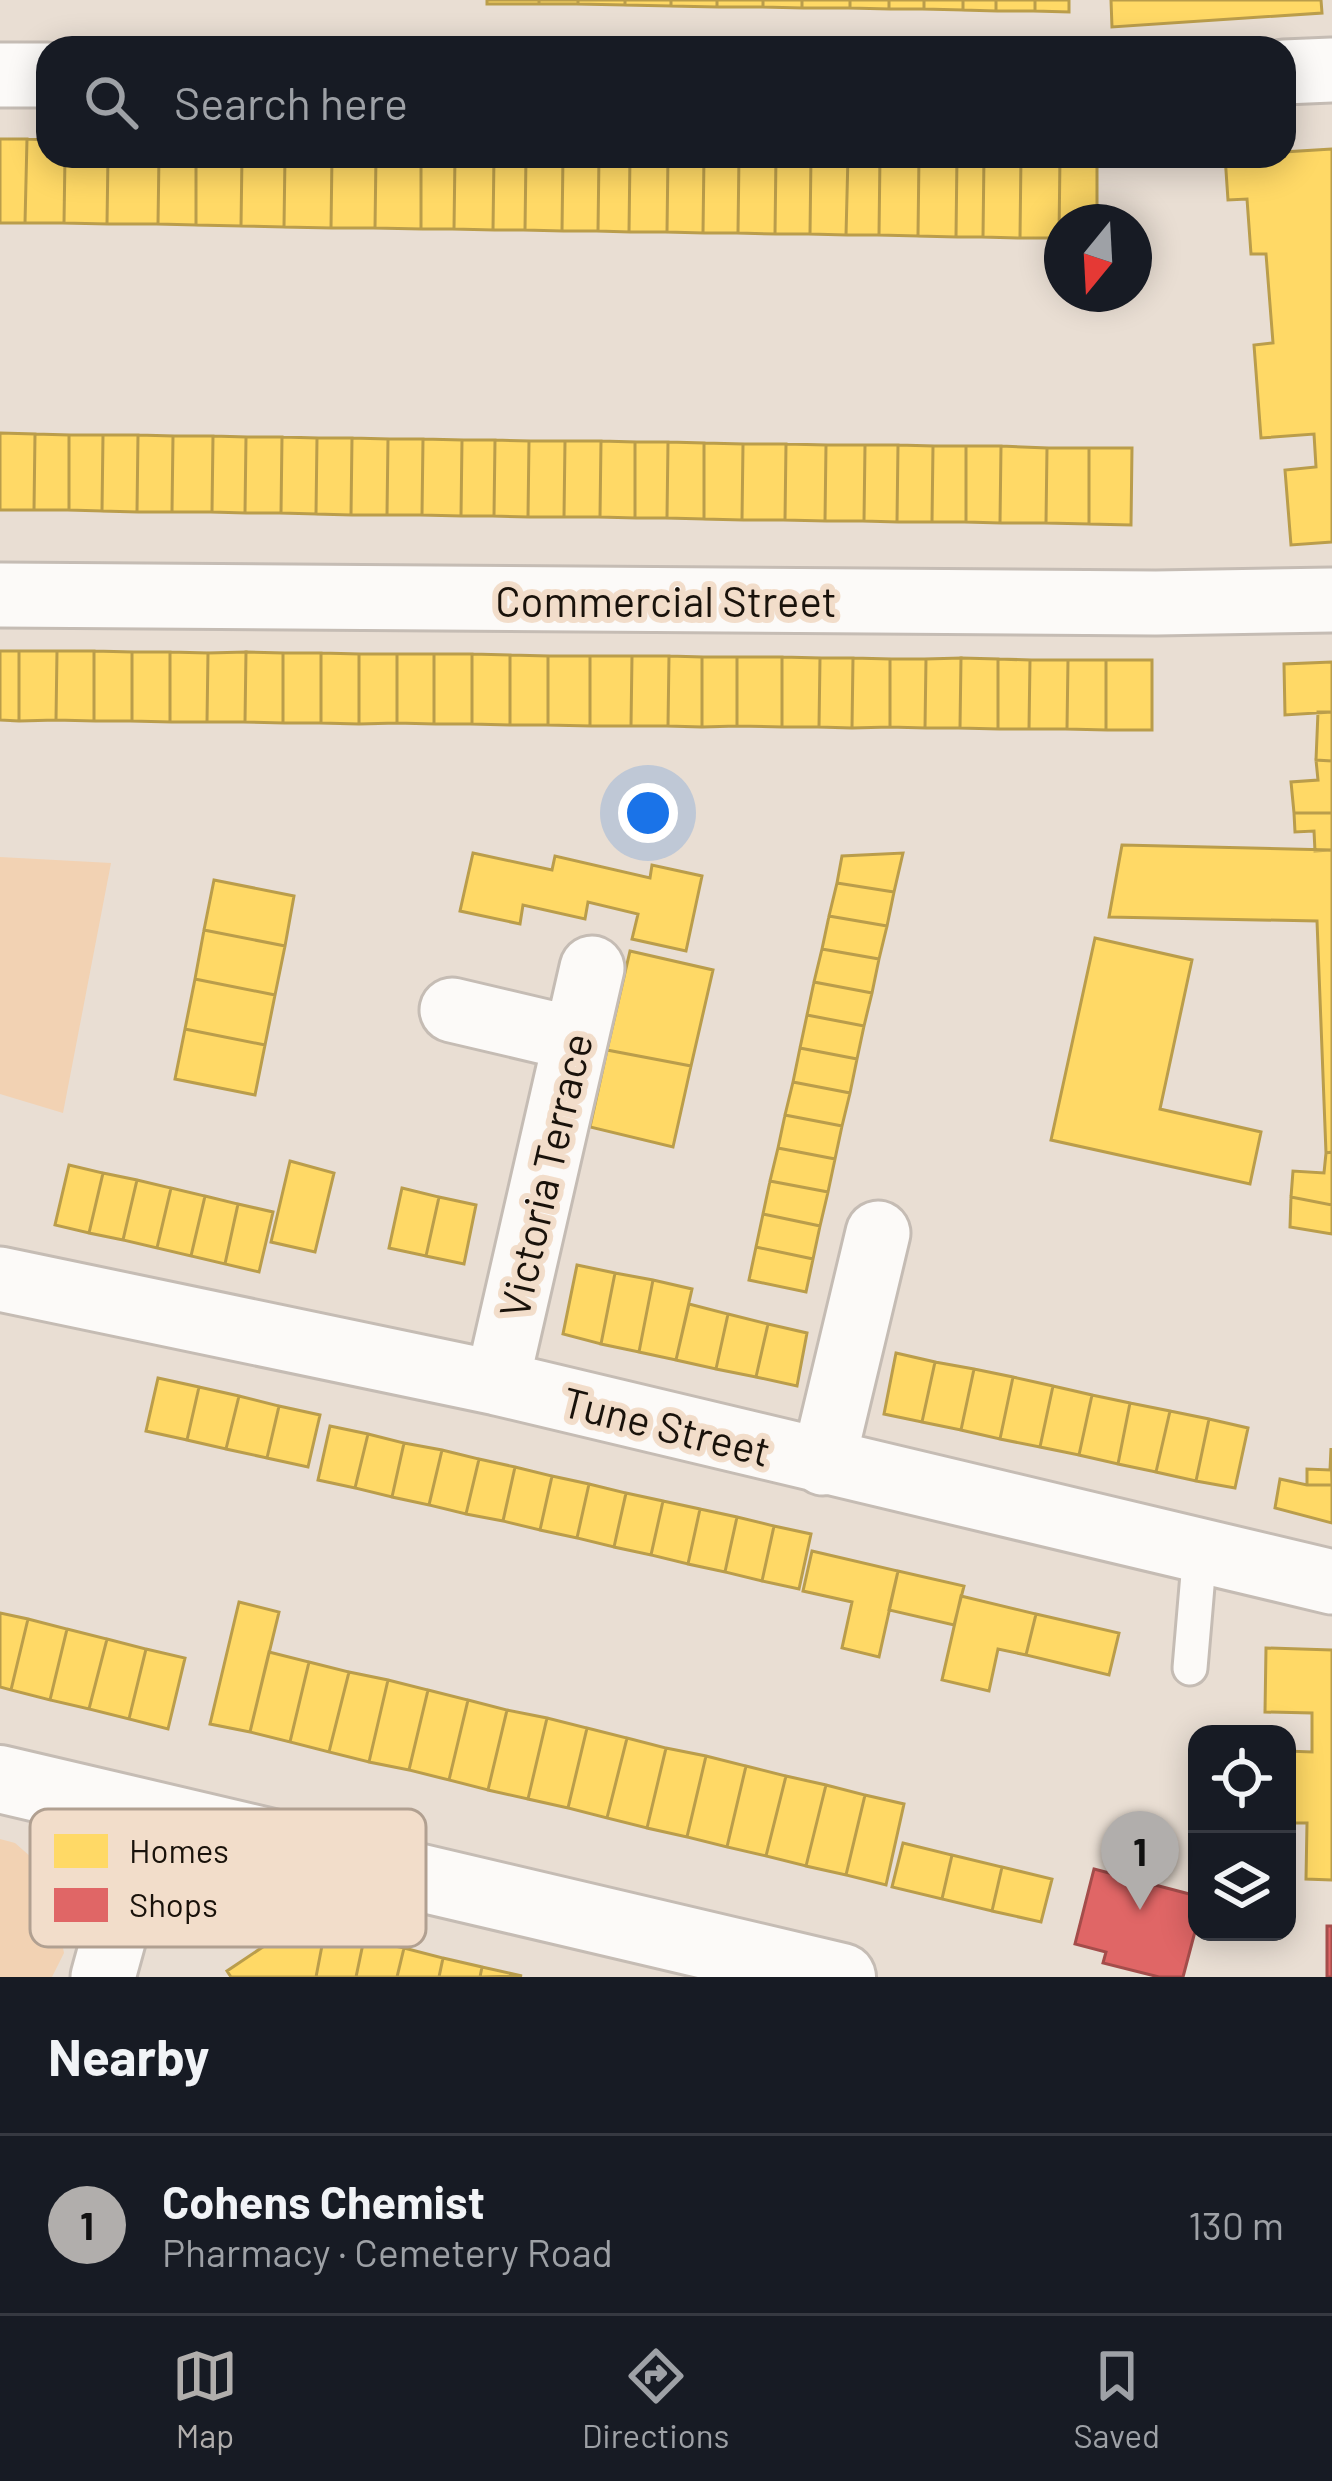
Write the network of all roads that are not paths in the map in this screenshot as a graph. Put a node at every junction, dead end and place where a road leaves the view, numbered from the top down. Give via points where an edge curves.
1 (1332, 70) edge
2 (1296, 72) edge
3 (0, 75) edge
4 (36, 75) edge
5 (0, 595) edge
6 (1332, 600) edge
7 (592, 968) dead end
8 (452, 1010) dead end
9 (575, 1039) junction
10 (878, 1233) dead end
11 (0, 1279) edge
12 (496, 1383) junction
13 (823, 1463) junction
14 (1200, 1551) junction
15 (1332, 1582) edge
16 (1190, 1668) dead end
17 (0, 1779) edge
18 (127, 1809) edge
19 (426, 1879) edge
20 (111, 1947) edge
21 (103, 1977) edge
22 (842, 1977) edge

1 - 2 street
3 - 4 street
5 - 6 street, Commercial Street
7 - 9 street, Victoria Terrace
8 - 9 street
9 - 12 street, Victoria Terrace
10 - 13 street
11 - 12 street, Tune Street
12 - 13 street, Tune Street
13 - 14 street, Tune Street
14 - 15 street, Tune Street
14 - 16 lane
17 - 18 highway
19 - 22 highway
20 - 21 street

